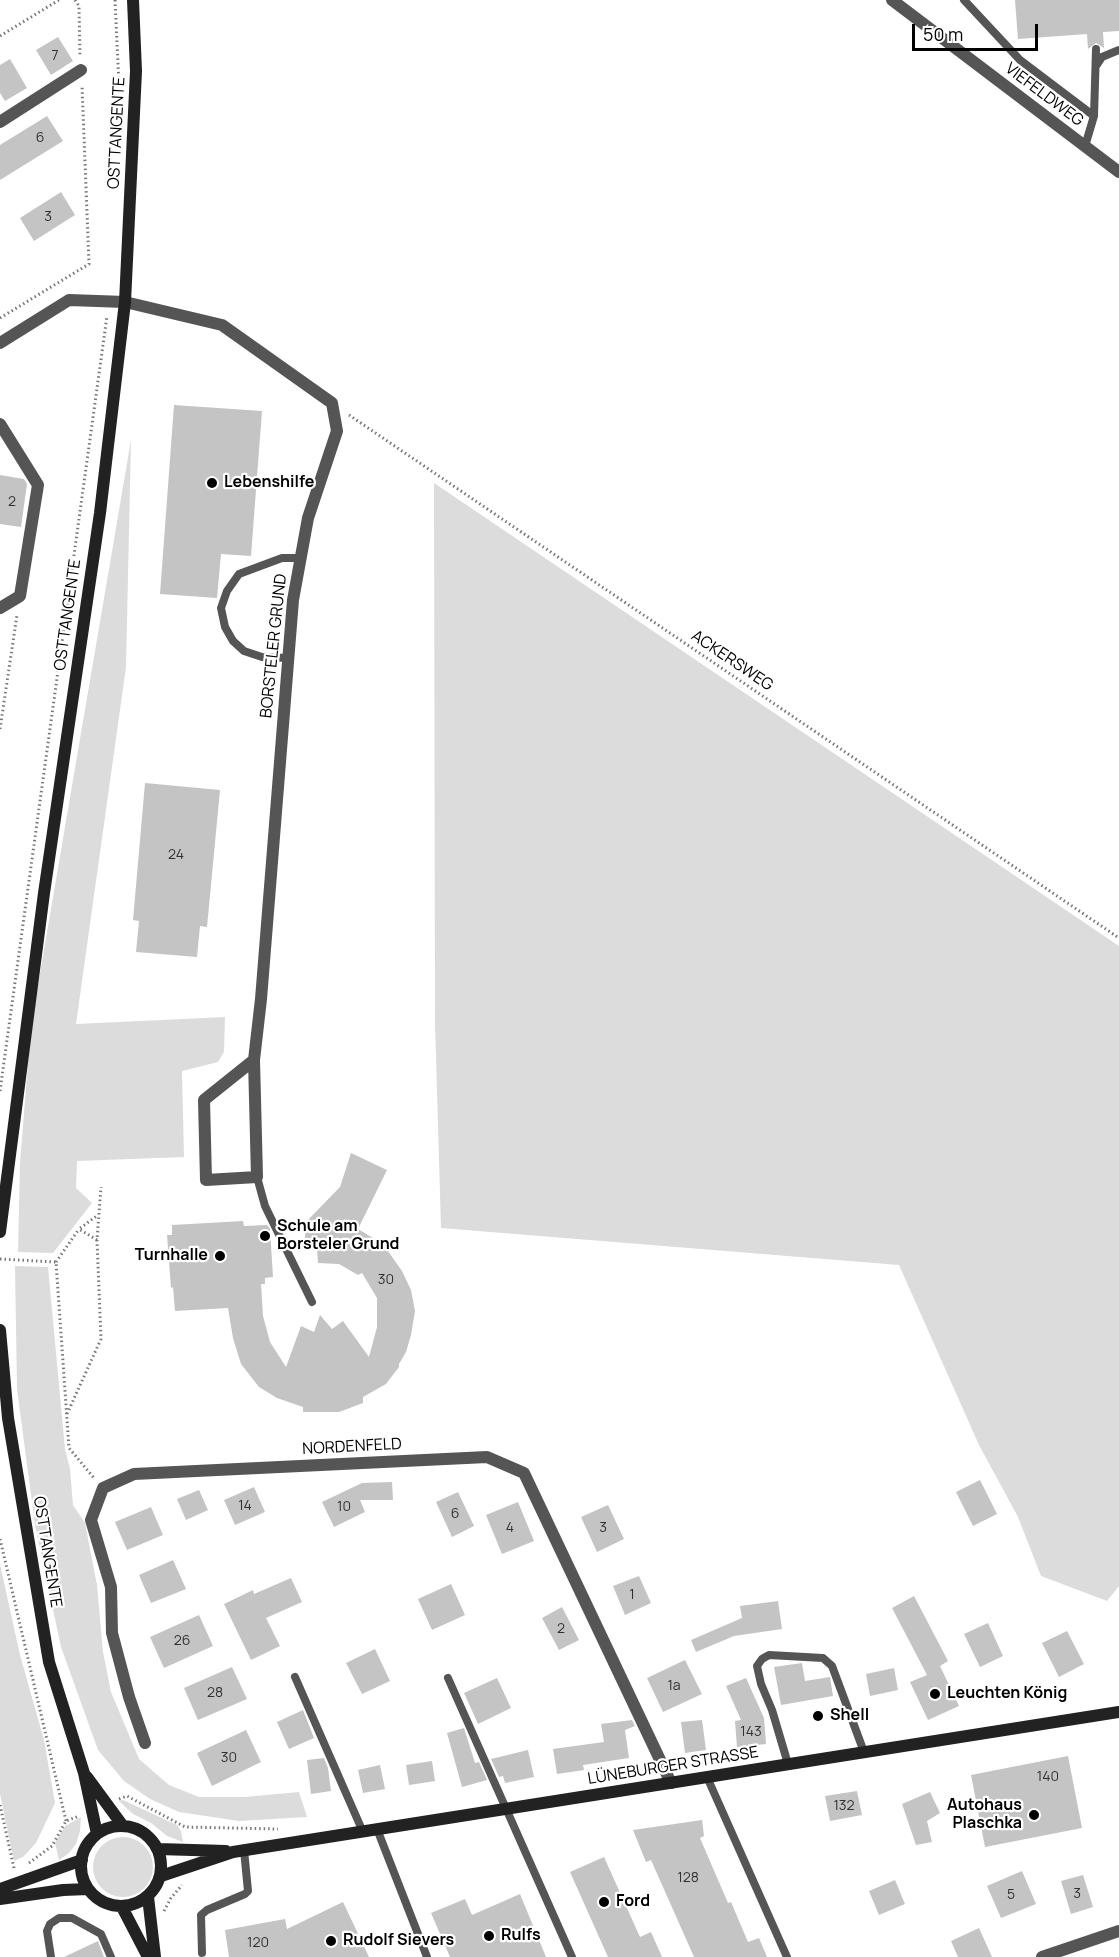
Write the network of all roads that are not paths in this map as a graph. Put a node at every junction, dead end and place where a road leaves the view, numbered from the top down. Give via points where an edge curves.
1 (133, 0) edge
2 (892, 0) edge
3 (964, 0) edge
4 (1096, 48) dead end
5 (1119, 50) edge
6 (1095, 67) junction
7 (81, 70) road end
8 (1094, 116) junction
9 (0, 122) edge
10 (1085, 146) junction
11 (1119, 172) edge
12 (125, 302) junction
13 (0, 343) edge
14 (0, 424) edge
15 (5, 444) edge
16 (301, 558) junction
17 (0, 608) edge
18 (288, 658) junction
19 (254, 1060) junction
20 (257, 1177) junction
21 (0, 1232) edge
22 (312, 1302) dead end
23 (0, 1330) edge
24 (4, 1419) edge
25 (296, 1677) dead end
26 (448, 1678) dead end
27 (1119, 1712) edge
28 (145, 1743) dead end
29 (864, 1752) junction
30 (788, 1764) junction
31 (84, 1773) junction
32 (707, 1777) junction
33 (671, 1783) junction
34 (507, 1809) junction
35 (123, 1826) junction
36 (377, 1829) junction
37 (363, 1832) junction
38 (97, 1834) junction
39 (158, 1849) junction
40 (238, 1851) junction
41 (82, 1860) junction
42 (161, 1876) junction
43 (0, 1889) edge
44 (88, 1889) junction
45 (148, 1897) junction
46 (0, 1899) edge
47 (122, 1907) junction
48 (1119, 1931) edge
49 (202, 1953) dead end
50 (51, 1957) edge
51 (111, 1957) edge
52 (148, 1957) edge
53 (155, 1957) edge
54 (427, 1957) edge
55 (572, 1957) edge
56 (787, 1957) edge
57 (1042, 1957) edge

1 - 12 main road, OSTTANGENTE via 136,71
2 - 10 street, VIEFELDWEG
3 - 8 lane via 1020,60
4 - 6 lane
5 - 6 lane via 1102,57
6 - 8 lane
7 - 9 street
8 - 10 lane
10 - 11 street, VIEFELDWEG
12 - 13 street via 69,300
12 - 16 street, BORSTELER GRUND via 222,325 332,403 337,431 308,518
12 - 21 main road, OSTTANGENTE via 100,513 44,893
14 - 15 street
15 - 17 street via 38,485 20,596
16 - 18 street, BORSTELER GRUND
16 - 18 lane via 282,558 239,574 221,608 225,627 244,651 262,657
18 - 19 street, BORSTELER GRUND
19 - 20 street, BORSTELER GRUND
19 - 20 street via 204,1100 206,1180
20 - 22 lane via 265,1206
23 - 24 main road, OSTTANGENTE
24 - 31 main road, OSTTANGENTE via 49,1662
25 - 37 lane
26 - 34 lane
27 - 29 main road, LÜNEBURGER STRASSE
28 - 33 street, NORDENFELD via 112,1633 111,1587 91,1520 103,1488 134,1474 487,1457 524,1473
29 - 30 main road, LÜNEBURGER STRASSE
29 - 30 lane via 832,1666 823,1658 769,1655 757,1666
30 - 32 main road, LÜNEBURGER STRASSE
31 - 35 main road, OSTTANGENTE
31 - 38 main road, OSTTANGENTE
32 - 33 main road, LÜNEBURGER STRASSE
32 - 56 lane
33 - 34 main road, LÜNEBURGER STRASSE
34 - 36 main road, LÜNEBURGER STRASSE
34 - 55 lane
35 - 38 main road
35 - 39 main road via 143,1833
36 - 37 main road, LÜNEBURGER STRASSE
36 - 54 lane
37 - 40 main road, LÜNEBURGER STRASSE
38 - 41 main road via 87,1845
39 - 40 main road, LÜNEBURGER STRASSE
39 - 42 main road
40 - 42 main road, LÜNEBURGER STRASSE
40 - 49 lane via 248,1891 201,1915
41 - 43 main road
41 - 44 main road via 82,1875
42 - 45 main road
44 - 46 main road
44 - 47 main road via 99,1900
45 - 47 main road
45 - 53 main road
47 - 52 main road
48 - 57 street
50 - 51 lane via 47,1931 50,1924 59,1918 72,1918 100,1934

